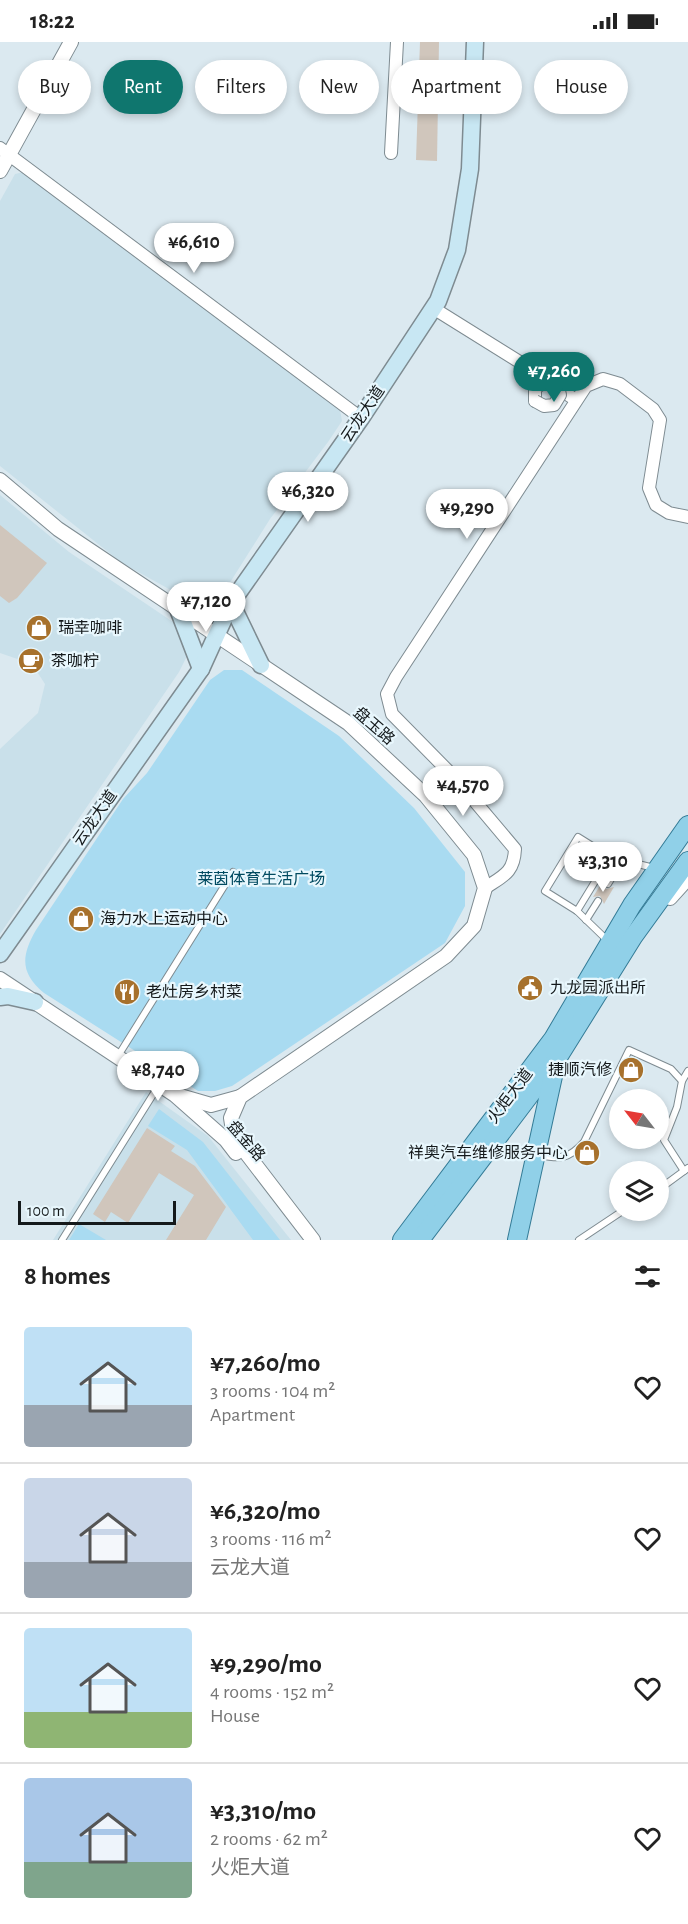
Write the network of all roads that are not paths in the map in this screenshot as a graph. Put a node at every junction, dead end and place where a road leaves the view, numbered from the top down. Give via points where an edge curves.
1 (71, 42) edge
2 (397, 42) edge
3 (475, 42) edge
4 (5, 151) edge
5 (391, 153) dead end
6 (0, 171) edge
7 (433, 308) junction
8 (576, 400) junction
9 (361, 418) junction
10 (0, 480) edge
11 (688, 517) edge
12 (231, 603) junction
13 (178, 609) junction
14 (217, 635) junction
15 (261, 665) junction
16 (201, 669) junction
17 (688, 812) edge
18 (688, 825) edge
19 (672, 849) junction
20 (610, 857) junction
21 (622, 860) junction
22 (688, 861) edge
23 (657, 868) junction
24 (233, 872) dead end
25 (688, 879) edge
26 (608, 884) dead end
27 (485, 888) junction
28 (598, 901) dead end
29 (577, 911) junction
30 (586, 920) junction
31 (22, 922) junction
32 (633, 937) junction
33 (0, 941) edge
34 (610, 943) junction
35 (0, 954) edge
36 (0, 979) edge
37 (0, 997) edge
38 (35, 1002) junction
39 (553, 1039) junction
40 (117, 1056) junction
41 (557, 1059) junction
42 (688, 1071) edge
43 (682, 1081) junction
44 (159, 1084) junction
45 (175, 1095) junction
46 (240, 1097) junction
47 (535, 1154) junction
48 (686, 1170) edge
49 (669, 1182) edge
50 (609, 1220) edge
51 (62, 1240) edge
52 (303, 1240) edge
53 (313, 1240) edge
54 (402, 1240) edge
55 (420, 1240) edge
56 (517, 1240) edge
57 (579, 1240) edge

1 - 4 street
2 - 5 street
3 - 7 main road, 云龙大道 via 470,169 457,250
4 - 6 street
4 - 9 street
7 - 8 street, bridge via 558,386 560,395 554,405 544,406 536,401 535,388 547,381
7 - 9 main road, 云龙大道
8 - 11 street via 586,386 603,379 620,384 653,409 660,420 649,488 656,505
8 - 27 street via 387,694 392,714 456,779 515,849 514,865
9 - 12 main road, 云龙大道
10 - 13 street, 盘玉路 via 58,529
12 - 14 main road, 云龙大道
12 - 15 main road
13 - 14 street, 盘玉路
13 - 16 main road
14 - 15 street, 盘玉路
14 - 16 main road, 云龙大道
15 - 27 street, 盘玉路 via 348,723 426,796 474,855
16 - 31 main road, 云龙大道
17 - 19 street
18 - 19 main road, 火炬大道
19 - 23 main road, 火炬大道
20 - 21 lane
20 - 29 lane
20 - 29 lane via 578,837 545,891
21 - 23 lane
21 - 26 lane
22 - 32 main road, 火炬大道
23 - 34 main road, 火炬大道
24 - 40 lane
25 - 32 street
27 - 46 street via 474,927 446,956
28 - 30 lane
29 - 30 lane
30 - 34 lane
31 - 33 main road
31 - 35 main road, 云龙大道
32 - 41 main road, 火炬大道
34 - 39 main road, 火炬大道
36 - 38 street, 盘金路
37 - 38 main road
38 - 40 street, 盘金路
39 - 41 main road
39 - 54 main road, 火炬大道
40 - 44 street, 盘金路
41 - 47 main road
41 - 55 main road, 火炬大道
42 - 43 lane
43 - 47 lane via 671,1069 629,1050 584,1142 574,1154 557,1159
43 - 48 lane via 664,1140
44 - 45 street, 盘金路
44 - 51 lane
45 - 46 street via 211,1105
45 - 52 street, 盘金路 via 226,1140
46 - 53 street via 231,1118 234,1137
47 - 56 main road
48 - 49 lane
50 - 57 lane

